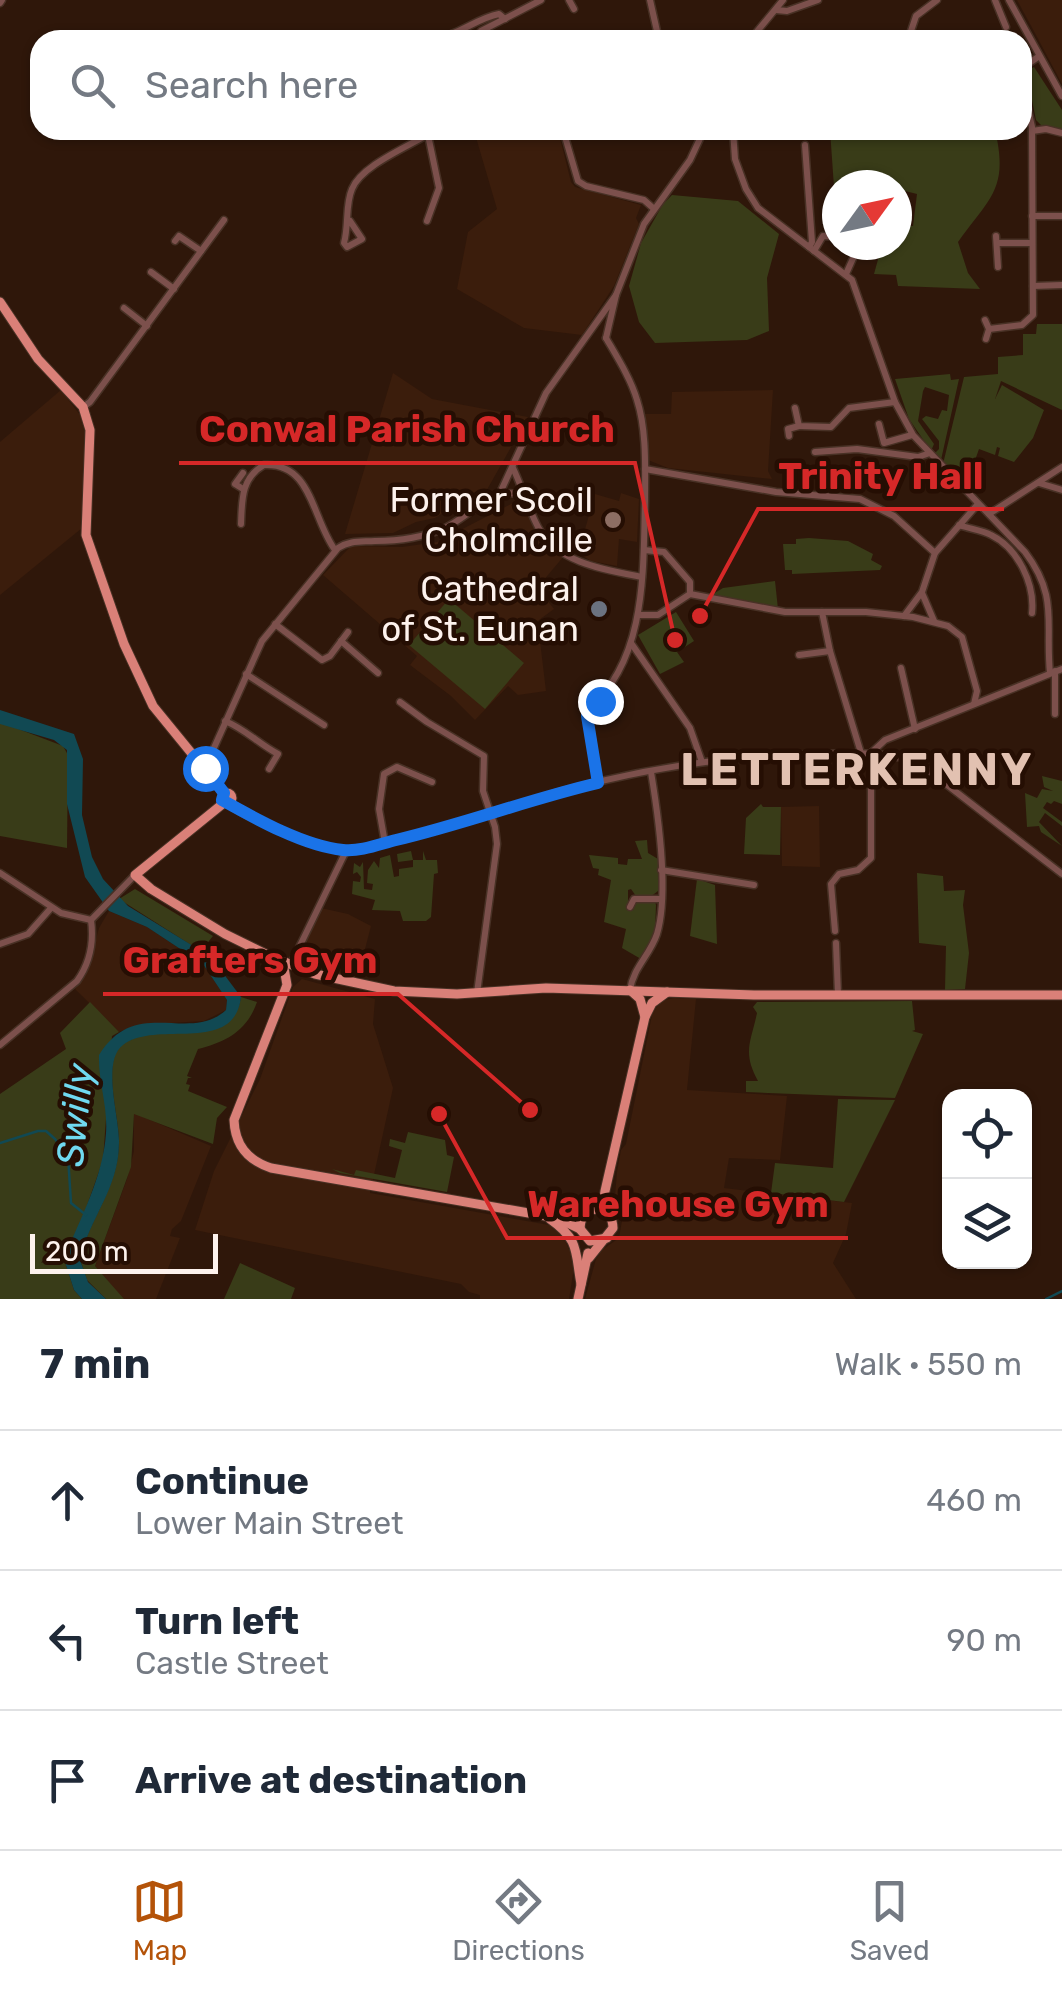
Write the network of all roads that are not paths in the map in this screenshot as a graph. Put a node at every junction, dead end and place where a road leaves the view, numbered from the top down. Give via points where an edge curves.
1 (541, 0) edge
2 (569, 0) edge
3 (650, 0) edge
4 (783, 0) edge
5 (818, 0) edge
6 (937, 0) edge
7 (995, 0) edge
8 (1009, 0) edge
9 (574, 9) dead end
10 (776, 10) junction
11 (505, 19) junction
12 (1006, 27) dead end
13 (464, 30) edge
14 (485, 30) edge
15 (658, 30) edge
16 (760, 30) edge
17 (911, 30) edge
18 (1024, 30) edge
19 (1032, 45) edge
20 (1038, 57) junction
21 (1032, 61) edge
22 (1062, 96) edge
23 (1032, 130) joint
24 (1062, 133) edge
25 (419, 140) edge
26 (433, 140) edge
27 (566, 140) edge
28 (699, 140) edge
29 (734, 140) edge
30 (805, 145) dead end
31 (654, 208) junction
32 (1032, 216) junction
33 (1062, 216) edge
34 (224, 220) dead end
35 (427, 221) dead end
36 (350, 222) dead end
37 (822, 237) edge
38 (176, 240) dead end
39 (1032, 243) junction
40 (811, 249) junction
41 (201, 251) junction
42 (853, 260) edge
43 (998, 267) dead end
44 (151, 272) dead end
45 (846, 274) junction
46 (1033, 286) junction
47 (1062, 286) edge
48 (174, 289) junction
49 (616, 295) junction
50 (0, 302) edge
51 (124, 308) dead end
52 (985, 320) dead end
53 (147, 326) junction
54 (989, 329) junction
55 (592, 333) junction
56 (606, 338) junction
57 (986, 339) dead end
58 (896, 402) junction
59 (83, 407) junction
60 (795, 408) dead end
61 (879, 424) dead end
62 (799, 426) junction
63 (912, 435) junction
64 (789, 436) dead end
65 (815, 452) dead end
66 (927, 454) junction
67 (1062, 467) edge
68 (513, 468) junction
69 (645, 468) junction
70 (243, 473) dead end
71 (1038, 482) junction
72 (244, 490) junction
73 (1062, 490) edge
74 (499, 494) junction
75 (527, 500) junction
76 (978, 504) junction
77 (989, 514) junction
78 (241, 524) dead end
79 (959, 525) junction
80 (335, 550) junction
81 (644, 550) junction
82 (935, 553) junction
83 (642, 577) junction
84 (922, 592) junction
85 (690, 594) junction
86 (822, 612) junction
87 (1032, 612) dead end
88 (638, 615) junction
89 (903, 617) junction
90 (934, 621) junction
91 (275, 624) junction
92 (348, 632) dead end
93 (342, 642) junction
94 (631, 643) junction
95 (830, 651) junction
96 (800, 655) dead end
97 (901, 668) dead end
98 (1056, 671) edge
99 (378, 673) dead end
100 (246, 674) junction
101 (976, 683) junction
102 (994, 696) junction
103 (400, 702) dead end
104 (974, 704) junction
105 (1055, 714) dead end
106 (225, 720) junction
107 (324, 725) dead end
108 (915, 728) junction
109 (213, 750) junction
110 (861, 752) junction
111 (870, 754) junction
112 (200, 762) junction
113 (702, 762) junction
114 (269, 769) dead end
115 (650, 772) junction
116 (209, 773) junction
117 (432, 782) dead end
118 (598, 783) junction
119 (225, 800) junction
120 (490, 814) junction
121 (385, 843) junction
122 (346, 851) junction
123 (661, 870) junction
124 (0, 873) edge
125 (1062, 874) edge
126 (135, 876) junction
127 (754, 884) dead end
128 (660, 899) junction
129 (630, 907) dead end
130 (51, 908) junction
131 (90, 920) junction
132 (835, 931) dead end
133 (0, 944) edge
134 (836, 944) dead end
135 (272, 957) junction
136 (292, 964) junction
137 (308, 972) junction
138 (288, 985) junction
139 (630, 990) junction
140 (667, 992) junction
141 (477, 993) junction
142 (838, 995) junction
143 (1062, 995) edge
144 (645, 1017) junction
145 (0, 1045) edge
146 (610, 1214) junction
147 (548, 1217) junction
148 (583, 1234) junction
149 (607, 1238) junction
150 (589, 1258) junction
151 (581, 1284) junction
152 (578, 1299) edge

1 - 11 street
2 - 9 street
3 - 15 street
4 - 10 street
5 - 10 street
6 - 17 street via 916,16
7 - 12 street
8 - 18 street
10 - 16 street
11 - 13 street via 492,15
11 - 14 street
19 - 20 street
20 - 21 street
20 - 22 street
23 - 24 street
23 - 32 street
25 - 36 street via 359,177 350,193
26 - 35 street via 439,188
27 - 31 street via 578,180
28 - 31 street
29 - 40 street via 753,202
30 - 40 street
31 - 49 street
32 - 33 street
32 - 39 street
34 - 41 street
37 - 40 street
38 - 41 street
39 - 43 street via 997,240
39 - 46 street
40 - 45 street
41 - 48 street
42 - 45 street
44 - 48 street
45 - 58 street
46 - 47 street
46 - 54 street via 1031,320
48 - 53 street
49 - 55 street
49 - 56 street
50 - 59 main road via 38,359
51 - 53 street
52 - 54 street
53 - 59 street
54 - 57 street
55 - 56 street
55 - 68 street via 546,393
56 - 69 street via 638,402
58 - 62 street via 850,408 831,428
58 - 63 street
59 - 112 main road via 90,430 89,546 146,694
60 - 62 street
61 - 63 street via 884,443
62 - 64 street via 788,429
63 - 66 street
65 - 66 street
66 - 76 street
67 - 71 street
68 - 74 street
68 - 75 street
69 - 81 street
69 - 82 street via 776,492 860,498 894,516
70 - 72 street via 235,484
71 - 73 street
71 - 77 street
72 - 78 street
72 - 80 street via 264,464 293,471
74 - 75 street
74 - 80 street via 430,534 352,541
75 - 83 street via 552,546 598,568
76 - 77 street
76 - 79 street
77 - 98 street via 1045,585
79 - 82 street
79 - 87 street via 993,535 1008,548 1028,579
80 - 91 street
81 - 83 street
81 - 85 street via 664,552 690,582
82 - 84 street
83 - 88 street
84 - 89 street
84 - 90 street
85 - 86 street via 768,610
85 - 88 street via 658,615
86 - 89 street
86 - 95 street
88 - 94 street
89 - 90 street
90 - 101 street via 962,637
91 - 93 street via 322,660
91 - 100 street
92 - 93 street
93 - 99 street
94 - 113 street via 690,728
94 - 118 street via 612,684 588,710
95 - 96 street
95 - 110 street
97 - 108 street
98 - 102 street
98 - 105 street
100 - 106 street
100 - 107 street
101 - 102 street
101 - 104 street
102 - 104 street
103 - 120 street via 484,756
104 - 108 street
106 - 109 street
106 - 114 street via 278,754
108 - 111 street
109 - 112 street
109 - 116 street
110 - 111 street
110 - 113 street
111 - 125 street via 920,764
111 - 132 street via 872,858 832,884
112 - 116 main road
113 - 115 street
115 - 118 street
115 - 123 street
116 - 119 main road
117 - 121 street via 398,766 384,774 378,810
118 - 120 street
119 - 122 street via 272,826
119 - 126 main road
120 - 121 street
120 - 141 street via 496,856
121 - 122 street
122 - 136 street
123 - 127 street
123 - 128 street
124 - 130 street
126 - 131 street
126 - 135 main road
128 - 129 street via 634,899
128 - 139 street via 658,933
130 - 131 street
130 - 133 street via 28,934
131 - 145 street via 82,975
134 - 142 street
135 - 136 main road
135 - 138 main road
136 - 137 main road
137 - 138 main road
137 - 141 main road via 394,991
138 - 147 main road via 234,1120 249,1157 271,1168
139 - 140 main road
139 - 141 main road
139 - 144 main road
140 - 142 main road
140 - 144 main road
142 - 143 main road
144 - 146 main road via 604,1192
146 - 148 main road via 588,1211 580,1221
146 - 149 main road
147 - 148 main road
147 - 151 main road via 573,1239
148 - 149 main road via 595,1242
148 - 150 main road
149 - 150 main road
150 - 151 main road
151 - 152 main road

